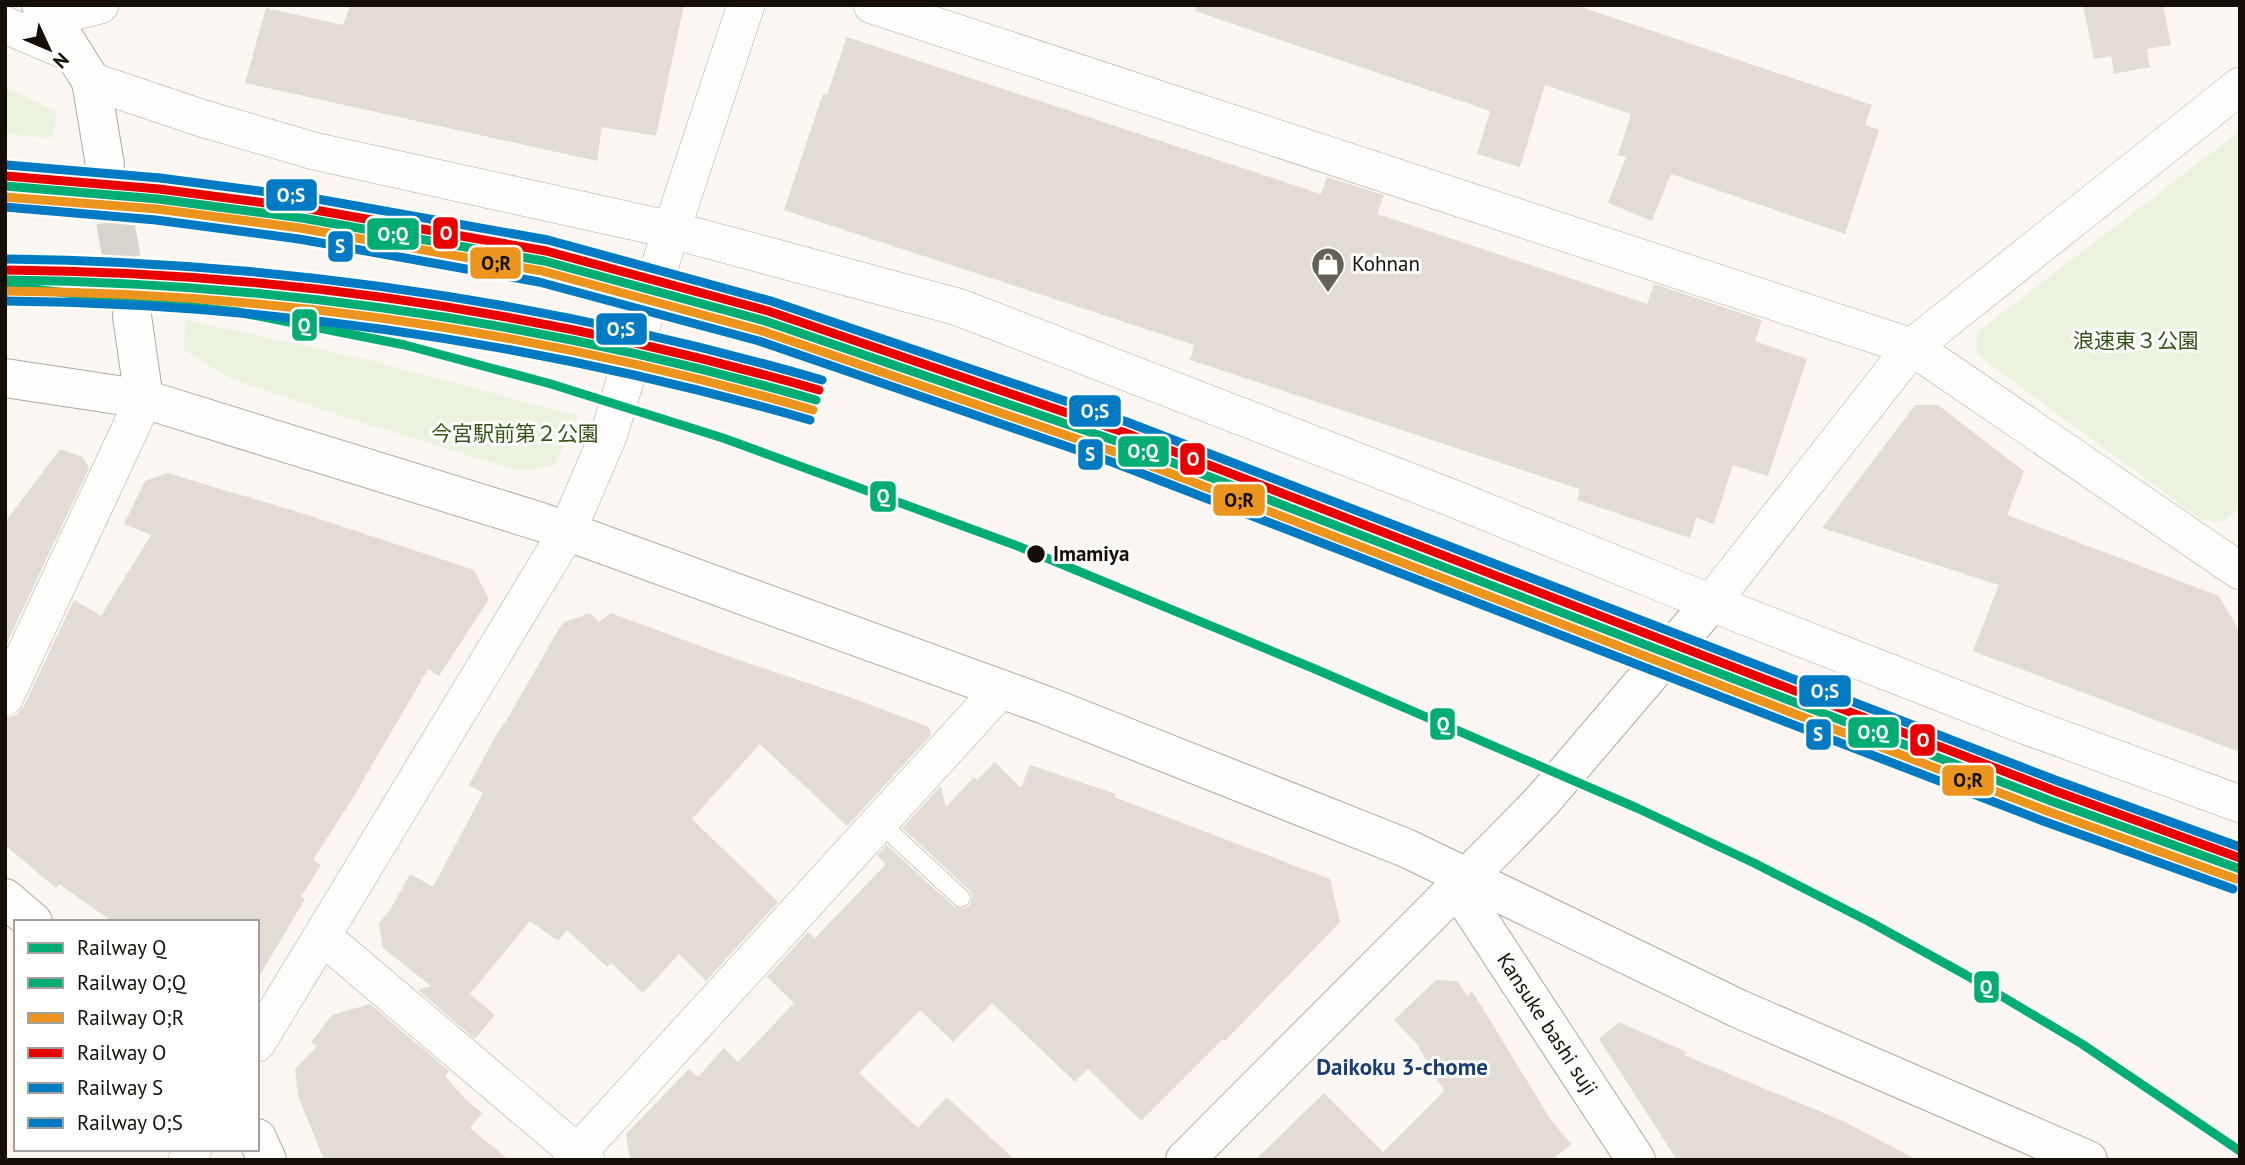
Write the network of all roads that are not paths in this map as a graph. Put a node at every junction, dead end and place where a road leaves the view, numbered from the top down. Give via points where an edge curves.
1 (100, 5) edge
2 (746, 5) edge
3 (872, 5) edge
4 (46, 11) edge
5 (5, 26) edge
6 (83, 68) junction
7 (2240, 86) edge
8 (105, 164) tunnel mouth
9 (672, 230) junction
10 (132, 316) tunnel mouth
11 (1912, 348) junction
12 (5, 378) edge
13 (144, 399) junction
14 (566, 531) junction
15 (2233, 555) edge
16 (1710, 603) junction
17 (1001, 689) junction
18 (5, 696) edge
19 (2240, 804) edge
20 (879, 822) junction
21 (1463, 883) junction
22 (5, 898) edge
23 (961, 898) dead end
24 (31, 920) edge
25 (322, 936) junction
26 (259, 1040) edge
27 (259, 1142) edge
28 (578, 1157) edge
29 (267, 1160) edge
30 (1185, 1160) edge
31 (1636, 1160) edge
32 (2088, 1160) edge

1 - 4 street
2 - 9 street
3 - 11 street
4 - 6 street
5 - 6 street
6 - 8 street
6 - 9 street via 201,118 314,151
7 - 11 street
9 - 14 street via 609,434
9 - 16 street via 958,307
10 - 13 street
11 - 15 street
11 - 16 street
12 - 13 street
13 - 14 street
13 - 18 street
14 - 17 street
14 - 25 street
16 - 19 street
16 - 21 street via 1542,800
17 - 20 street
17 - 21 street via 1406,848
20 - 23 lane
20 - 28 street
21 - 30 street
21 - 31 street, Kansuke bashi suji
21 - 32 street
22 - 24 street
25 - 26 street
25 - 28 street
27 - 29 street

